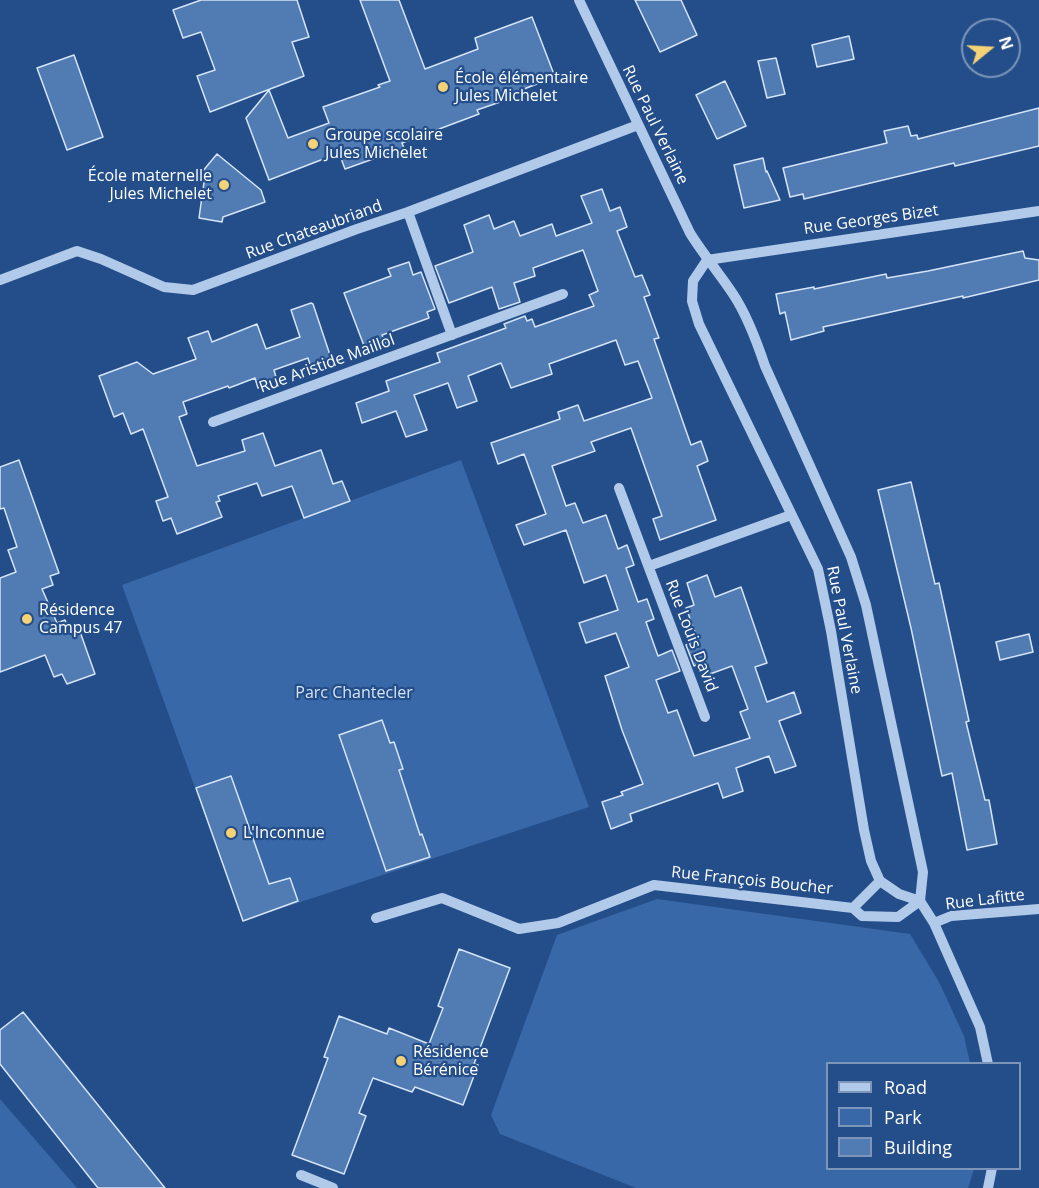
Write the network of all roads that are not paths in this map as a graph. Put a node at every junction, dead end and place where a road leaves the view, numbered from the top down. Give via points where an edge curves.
1 (579, 0) edge
2 (638, 125) junction
3 (1039, 211) edge
4 (408, 212) junction
5 (707, 260) junction
6 (0, 280) edge
7 (563, 294) dead end
8 (452, 335) junction
9 (213, 422) dead end
10 (620, 488) dead end
11 (791, 515) junction
12 (649, 566) junction
13 (705, 717) dead end
14 (880, 881) junction
15 (920, 901) junction
16 (853, 908) junction
17 (1039, 909) edge
18 (376, 918) dead end
19 (934, 923) junction
20 (988, 1062) edge
21 (992, 1170) edge
22 (301, 1175) dead end
23 (333, 1188) edge
24 (988, 1188) edge

1 - 2 street, Rue Paul Verlaine
2 - 4 street, Rue Chateaubriand
2 - 5 street, Rue Paul Verlaine
3 - 5 street, Rue Georges Bizet
4 - 6 street, Rue Chateaubriand via 193,290 164,287 77,251
4 - 8 street
5 - 11 street, Rue Paul Verlaine via 693,281 692,301 699,324
5 - 15 street, Rue Paul Verlaine via 734,296 850,556 866,605 923,872
7 - 8 street, Rue Aristide Maillol
8 - 9 street, Rue Aristide Maillol
10 - 12 street, Rue Louis David
11 - 12 street, Rue Louis David
11 - 14 street, Rue Paul Verlaine via 818,569 864,830
12 - 13 street, Rue Louis David
14 - 15 street via 899,894
14 - 16 street, Rue François Boucher
15 - 16 street, Rue François Boucher via 898,917 862,916
15 - 19 street
16 - 18 street, Rue François Boucher via 654,885 558,923 519,929 442,898
17 - 19 street, Rue Lafitte via 951,916
19 - 20 street via 980,1027
21 - 24 street
22 - 23 street

